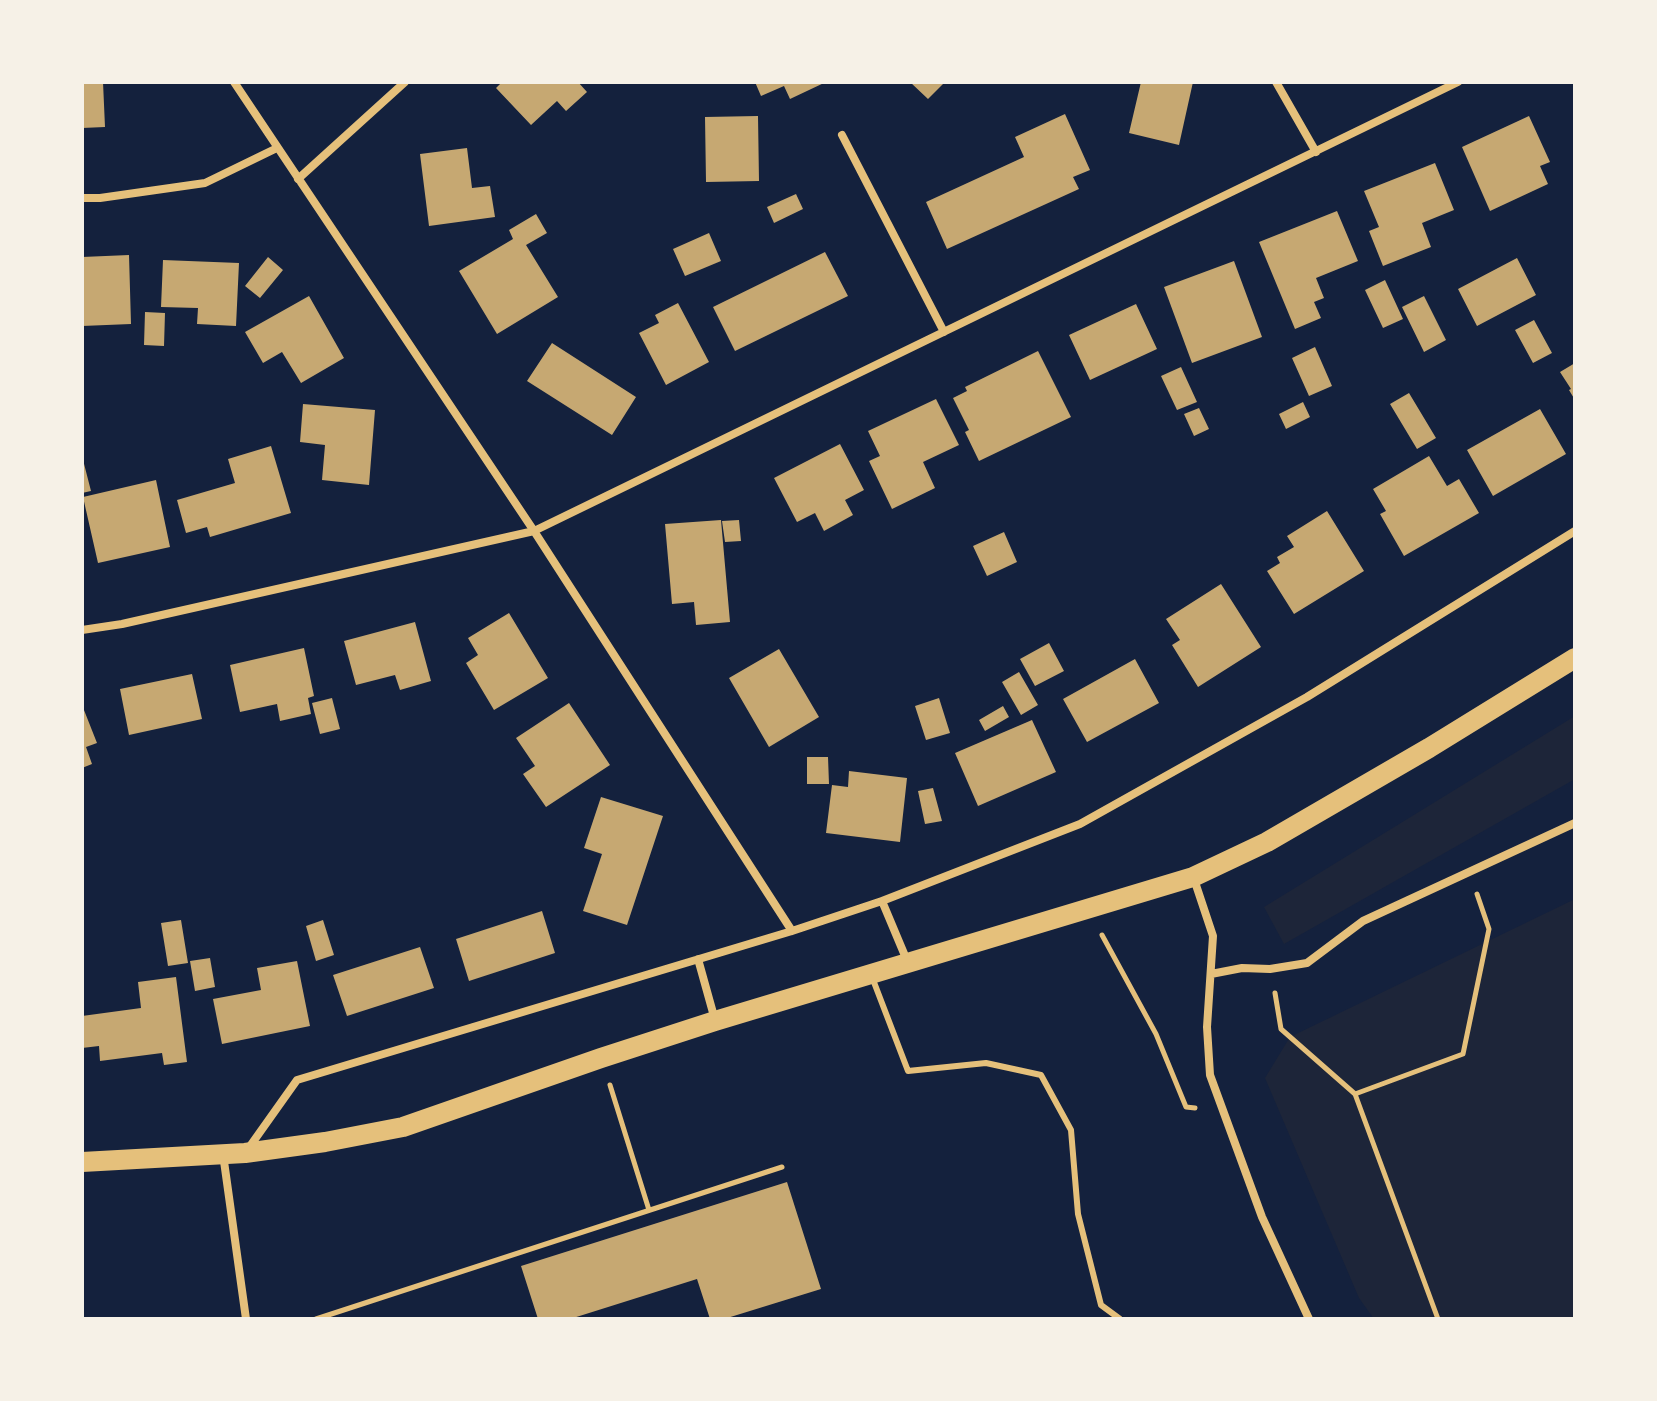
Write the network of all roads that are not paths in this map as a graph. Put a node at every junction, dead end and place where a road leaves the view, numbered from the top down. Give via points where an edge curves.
1 (234, 82) edge
2 (405, 82) edge
3 (1276, 82) edge
4 (1458, 82) edge
5 (842, 135) dead end
6 (277, 148) junction
7 (1316, 152) junction
8 (298, 179) junction
9 (82, 198) edge
10 (944, 332) junction
11 (534, 531) junction
12 (1575, 531) edge
13 (82, 630) edge
14 (1575, 658) edge
15 (1575, 823) edge
16 (1193, 877) junction
17 (882, 901) junction
18 (792, 931) junction
19 (698, 959) junction
20 (908, 963) junction
21 (871, 974) junction
22 (1211, 974) junction
23 (715, 1021) junction
24 (245, 1153) junction
25 (223, 1154) junction
26 (82, 1162) edge
27 (246, 1319) edge
28 (1120, 1319) edge
29 (1309, 1319) edge

1 - 6 street
2 - 8 street
3 - 7 street
4 - 7 street
5 - 10 street
6 - 8 street
6 - 9 street via 205,183
7 - 10 street
8 - 11 street
10 - 11 street
11 - 13 street
11 - 18 street
12 - 17 street via 1307,697 1080,824
14 - 16 main road via 1267,842
15 - 22 street via 1363,921 1307,963
16 - 20 main road
16 - 22 street via 1213,936
17 - 18 street
17 - 20 street
18 - 19 street
19 - 23 street
19 - 24 street via 297,1080
20 - 21 main road
21 - 23 main road
21 - 28 lane via 908,1071 986,1063 1041,1075 1071,1130 1078,1214 1101,1305
22 - 29 street via 1210,1075 1262,1217
23 - 24 main road via 403,1127
24 - 25 main road
25 - 26 main road
25 - 27 street

